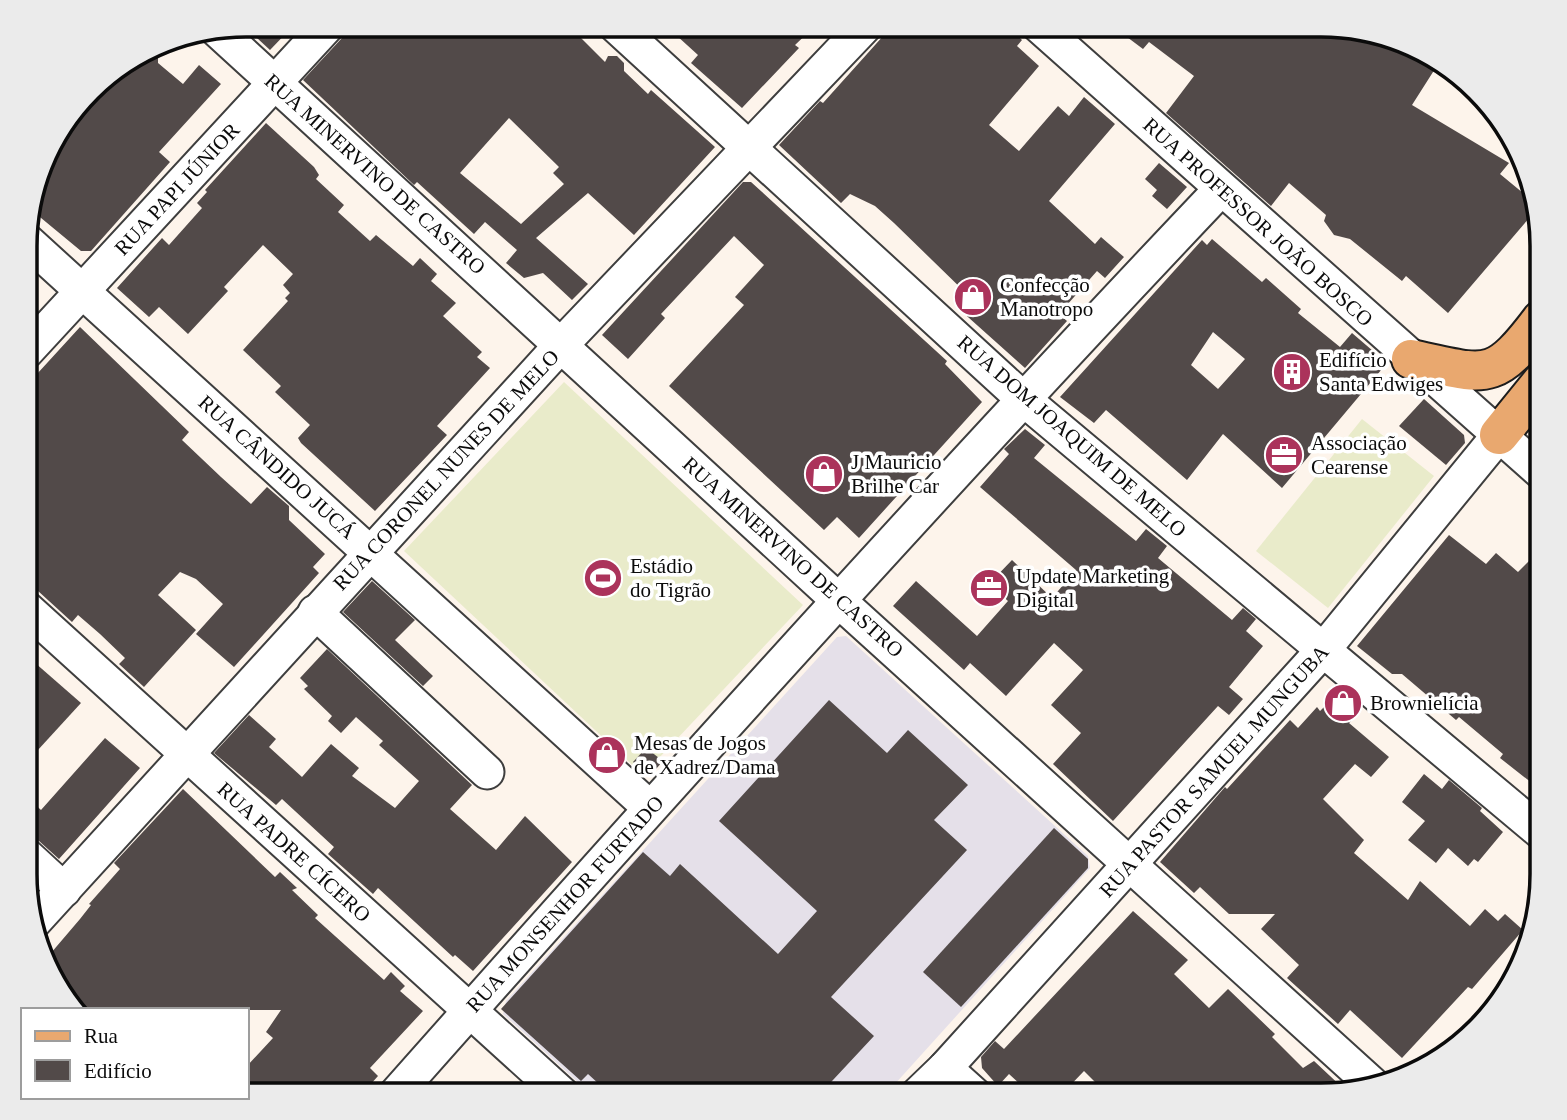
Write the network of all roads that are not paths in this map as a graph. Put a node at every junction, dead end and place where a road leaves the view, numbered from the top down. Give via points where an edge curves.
1 (316, 37) edge
2 (628, 37) edge
3 (855, 37) edge
4 (1051, 37) edge
5 (225, 39) edge
6 (275, 83) junction
7 (752, 147) junction
8 (1221, 189) junction
9 (37, 250) edge
10 (82, 291) junction
11 (1530, 334) edge
12 (37, 340) edge
13 (562, 344) junction
14 (1411, 359) junction
15 (1530, 397) edge
16 (1022, 398) junction
17 (1499, 435) junction
18 (1530, 462) edge
19 (371, 552) junction
20 (838, 600) junction
21 (315, 612) junction
22 (37, 618) edge
23 (1324, 649) junction
24 (188, 754) junction
25 (487, 772) dead end
26 (650, 808) junction
27 (1530, 823) edge
28 (1132, 863) junction
29 (37, 865) edge
30 (64, 890) junction
31 (41, 915) edge
32 (469, 1012) junction
33 (945, 1068) junction
34 (1365, 1078) edge
35 (406, 1083) edge
36 (549, 1083) edge
37 (929, 1083) edge
38 (962, 1083) edge

1 - 6 street, RUA PAPI JÚNIOR
2 - 7 street, RUA DOM JOAQUIM DE MELO
3 - 7 street, RUA CORONEL NUNES DE MELO
4 - 8 street, RUA PROFESSOR JOÃO BOSCO
5 - 6 street, RUA MINERVINO DE CASTRO
6 - 10 street, RUA PAPI JÚNIOR
6 - 13 street, RUA MINERVINO DE CASTRO
7 - 13 street, RUA CORONEL NUNES DE MELO
7 - 16 street, RUA DOM JOAQUIM DE MELO
8 - 14 street, RUA PROFESSOR JOÃO BOSCO
8 - 16 street, RUA MONSENHOR FURTADO
9 - 10 street, RUA CÂNDIDO JUCÁ
10 - 12 street, RUA PAPI JÚNIOR
10 - 19 street, RUA CÂNDIDO JUCÁ
11 - 14 main road via 1496,369 1469,371
13 - 19 street, RUA CORONEL NUNES DE MELO
13 - 20 street, RUA MINERVINO DE CASTRO
14 - 17 street, RUA PROFESSOR JOÃO BOSCO
15 - 17 main road
16 - 20 street, RUA MONSENHOR FURTADO
16 - 23 street, RUA DOM JOAQUIM DE MELO
17 - 18 street, RUA PROFESSOR JOÃO BOSCO
17 - 23 street, RUA PASTOR SAMUEL MUNGUBA
19 - 21 street, RUA CORONEL NUNES DE MELO
19 - 26 street, RUA CÂNDIDO JUCÁ
20 - 26 street, RUA MONSENHOR FURTADO
20 - 28 street, RUA MINERVINO DE CASTRO
21 - 24 street, RUA CORONEL NUNES DE MELO
21 - 25 street
22 - 24 street, RUA PADRE CÍCERO
23 - 27 street, RUA DOM JOAQUIM DE MELO
23 - 28 street, RUA PASTOR SAMUEL MUNGUBA
24 - 30 street, RUA CORONEL NUNES DE MELO
24 - 32 street, RUA PADRE CÍCERO
26 - 32 street, RUA MONSENHOR FURTADO
28 - 33 street, RUA PASTOR SAMUEL MUNGUBA
28 - 34 street, RUA MINERVINO DE CASTRO
29 - 30 street
30 - 31 street, RUA CORONEL NUNES DE MELO
32 - 35 street, RUA MONSENHOR FURTADO
32 - 36 street, RUA PADRE CÍCERO
33 - 37 street, RUA PASTOR SAMUEL MUNGUBA
33 - 38 street

